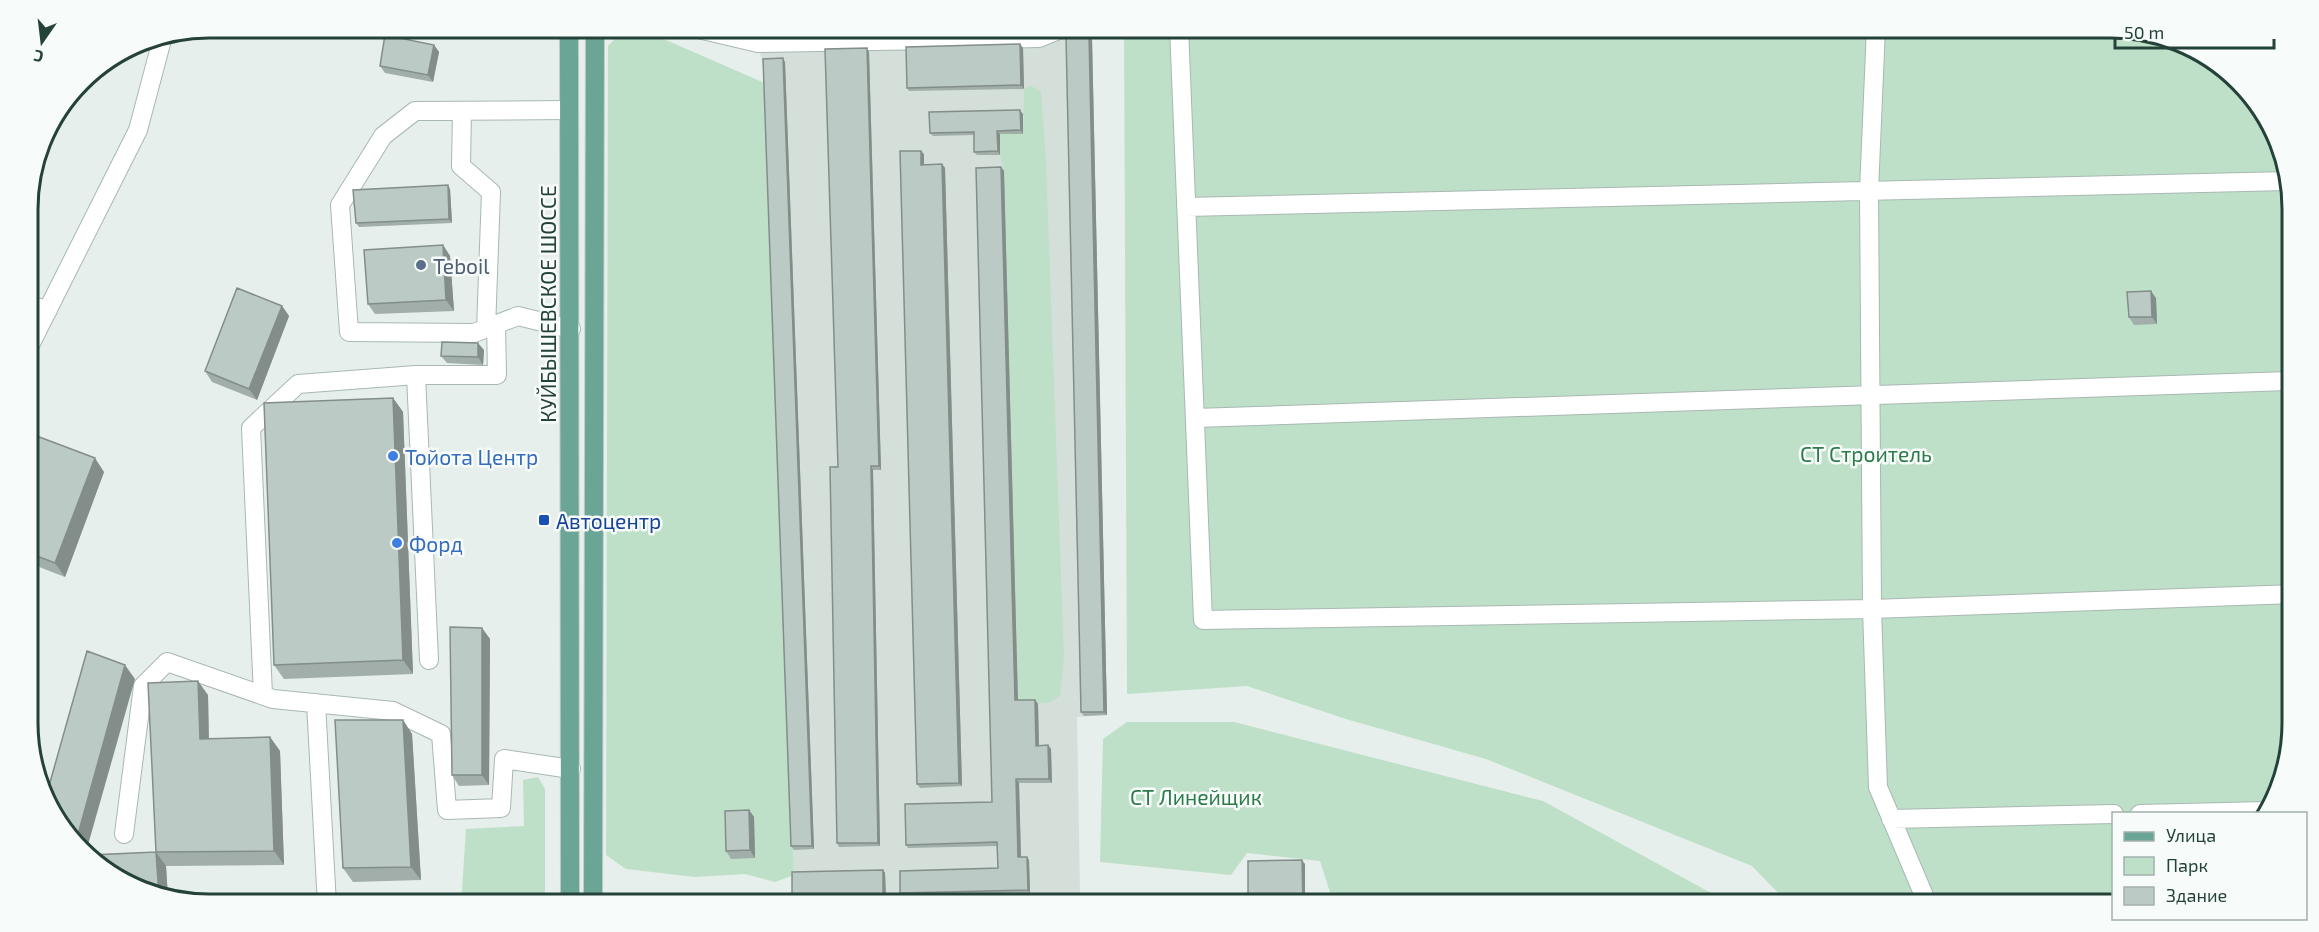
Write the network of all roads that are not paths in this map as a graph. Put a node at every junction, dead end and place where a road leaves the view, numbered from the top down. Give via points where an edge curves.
1 (569, 38) edge
2 (595, 38) edge
3 (737, 38) edge
4 (1039, 38) edge
5 (1179, 38) edge
6 (1876, 38) edge
7 (161, 45) edge
8 (569, 110) junction
9 (462, 111) junction
10 (2279, 181) edge
11 (1869, 191) junction
12 (1186, 207) junction
13 (38, 308) edge
14 (48, 310) junction
15 (491, 327) junction
16 (571, 329) junction
17 (38, 330) edge
18 (416, 375) junction
19 (2282, 381) edge
20 (1871, 396) junction
21 (1195, 418) junction
22 (2282, 594) edge
23 (1872, 609) junction
24 (429, 660) dead end
25 (263, 695) junction
26 (316, 703) junction
27 (571, 769) junction
28 (2257, 811) edge
29 (2204, 812) edge
30 (2112, 814) edge
31 (1892, 819) junction
32 (124, 834) dead end
33 (326, 894) edge
34 (570, 894) edge
35 (592, 894) edge
36 (1923, 894) edge

1 - 8 main road, КУЙБЫШЕВСКОЕ ШОССЕ
2 - 35 main road
3 - 4 lane via 758,43
5 - 12 lane
6 - 11 lane
7 - 14 lane via 138,130
8 - 9 lane
8 - 16 main road, КУЙБЫШЕВСКОЕ ШОССЕ
9 - 15 lane via 461,166 490,192
9 - 15 lane via 415,111 383,136 340,205 349,332 474,333
10 - 11 lane
11 - 12 lane
11 - 20 lane
12 - 21 lane
13 - 14 lane
14 - 17 lane
15 - 16 lane via 518,316
15 - 18 lane via 497,375
16 - 27 main road, КУЙБЫШЕВСКОЕ ШОССЕ
18 - 24 lane
18 - 25 lane via 298,384 250,428
19 - 20 lane
20 - 21 lane
20 - 23 lane
21 - 23 lane via 1203,620
22 - 23 lane
23 - 31 lane via 1878,787
25 - 26 lane
25 - 32 lane via 167,662 143,686
26 - 27 lane via 393,711 441,734 447,810 501,808 504,759
26 - 33 lane
27 - 34 main road, КУЙБЫШЕВСКОЕ ШОССЕ
28 - 29 lane
30 - 31 lane
31 - 36 lane

